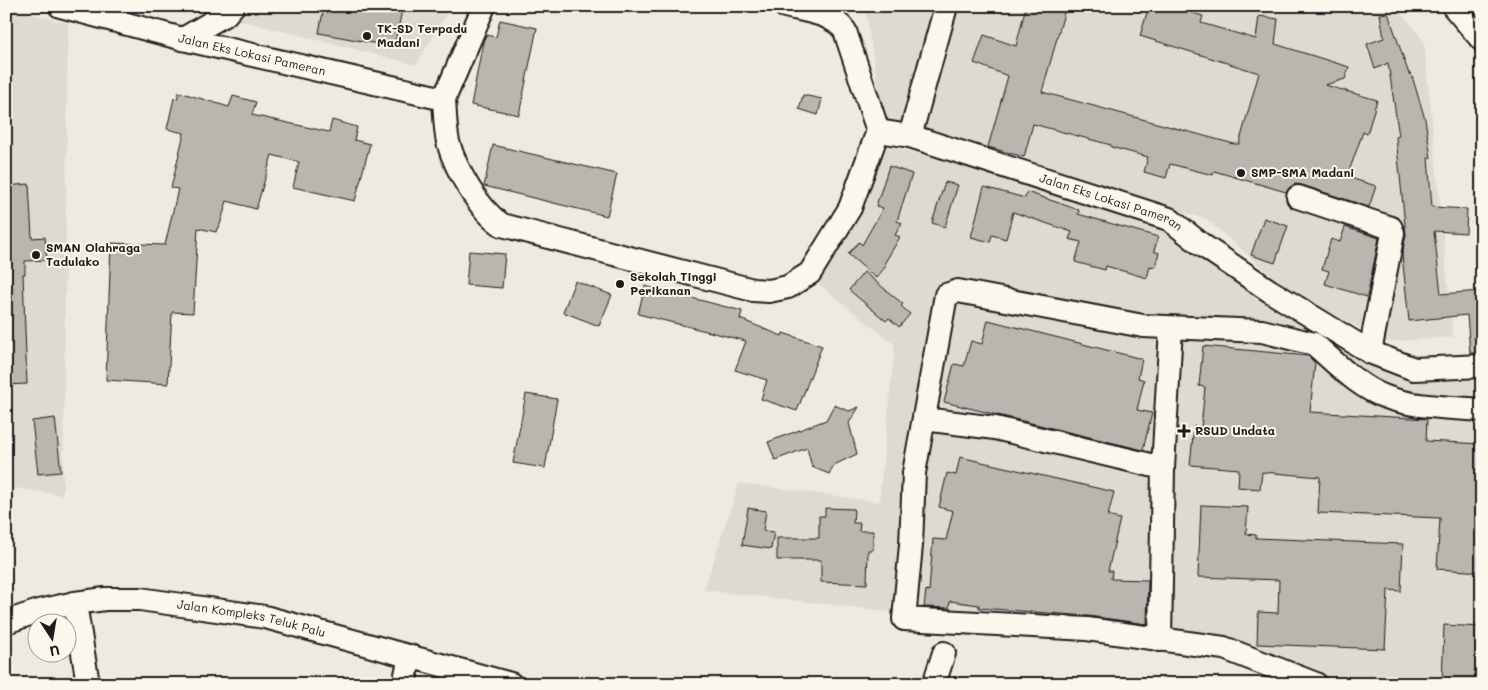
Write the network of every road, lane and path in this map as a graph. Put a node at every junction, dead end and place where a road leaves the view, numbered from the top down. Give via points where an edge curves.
1 (60, 6) edge
2 (233, 6) edge
3 (484, 6) edge
4 (1453, 6) edge
5 (789, 7) edge
6 (944, 10) dead end
7 (183, 40) junction
8 (1482, 40) edge
9 (444, 99) junction
10 (878, 131) junction
11 (910, 136) junction
12 (1298, 197) dead end
13 (1171, 328) junction
14 (1370, 352) junction
15 (1482, 366) edge
16 (1482, 410) edge
17 (924, 419) junction
18 (1164, 468) junction
19 (75, 603) junction
20 (6, 622) edge
21 (1160, 640) junction
22 (944, 653) dead end
23 (410, 656) junction
24 (499, 682) edge
25 (88, 684) edge
26 (404, 684) edge
27 (934, 684) edge
28 (1316, 684) edge

1 - 7 street, Jalan Eks Lokasi Pameran
2 - 7 street via 226,14
3 - 9 street
4 - 8 street
5 - 10 street via 840,24
6 - 11 street
7 - 9 street, Jalan Eks Lokasi Pameran
9 - 10 street via 448,142 483,208 502,225 769,291 788,287 810,273 850,208
10 - 11 street, Jalan Eks Lokasi Pameran
11 - 14 street, Jalan Eks Lokasi Pameran via 1168,219 1263,286
12 - 14 street via 1391,228 1393,233
13 - 16 street via 1262,331 1305,340 1363,385 1386,397
13 - 17 street via 1143,326 958,291 946,295
13 - 18 street
14 - 15 street, Jalan Eks Lokasi Pameran via 1414,369
17 - 18 street via 995,428
17 - 21 street via 914,473 904,618 1087,629
18 - 21 street
19 - 20 street, Jalan Kompleks Teluk Palu
19 - 23 street, Jalan Kompleks Teluk Palu via 140,599 265,617
19 - 25 street
21 - 28 street via 1224,648
22 - 27 street
23 - 24 street, Jalan Kompleks Teluk Palu
23 - 26 street

